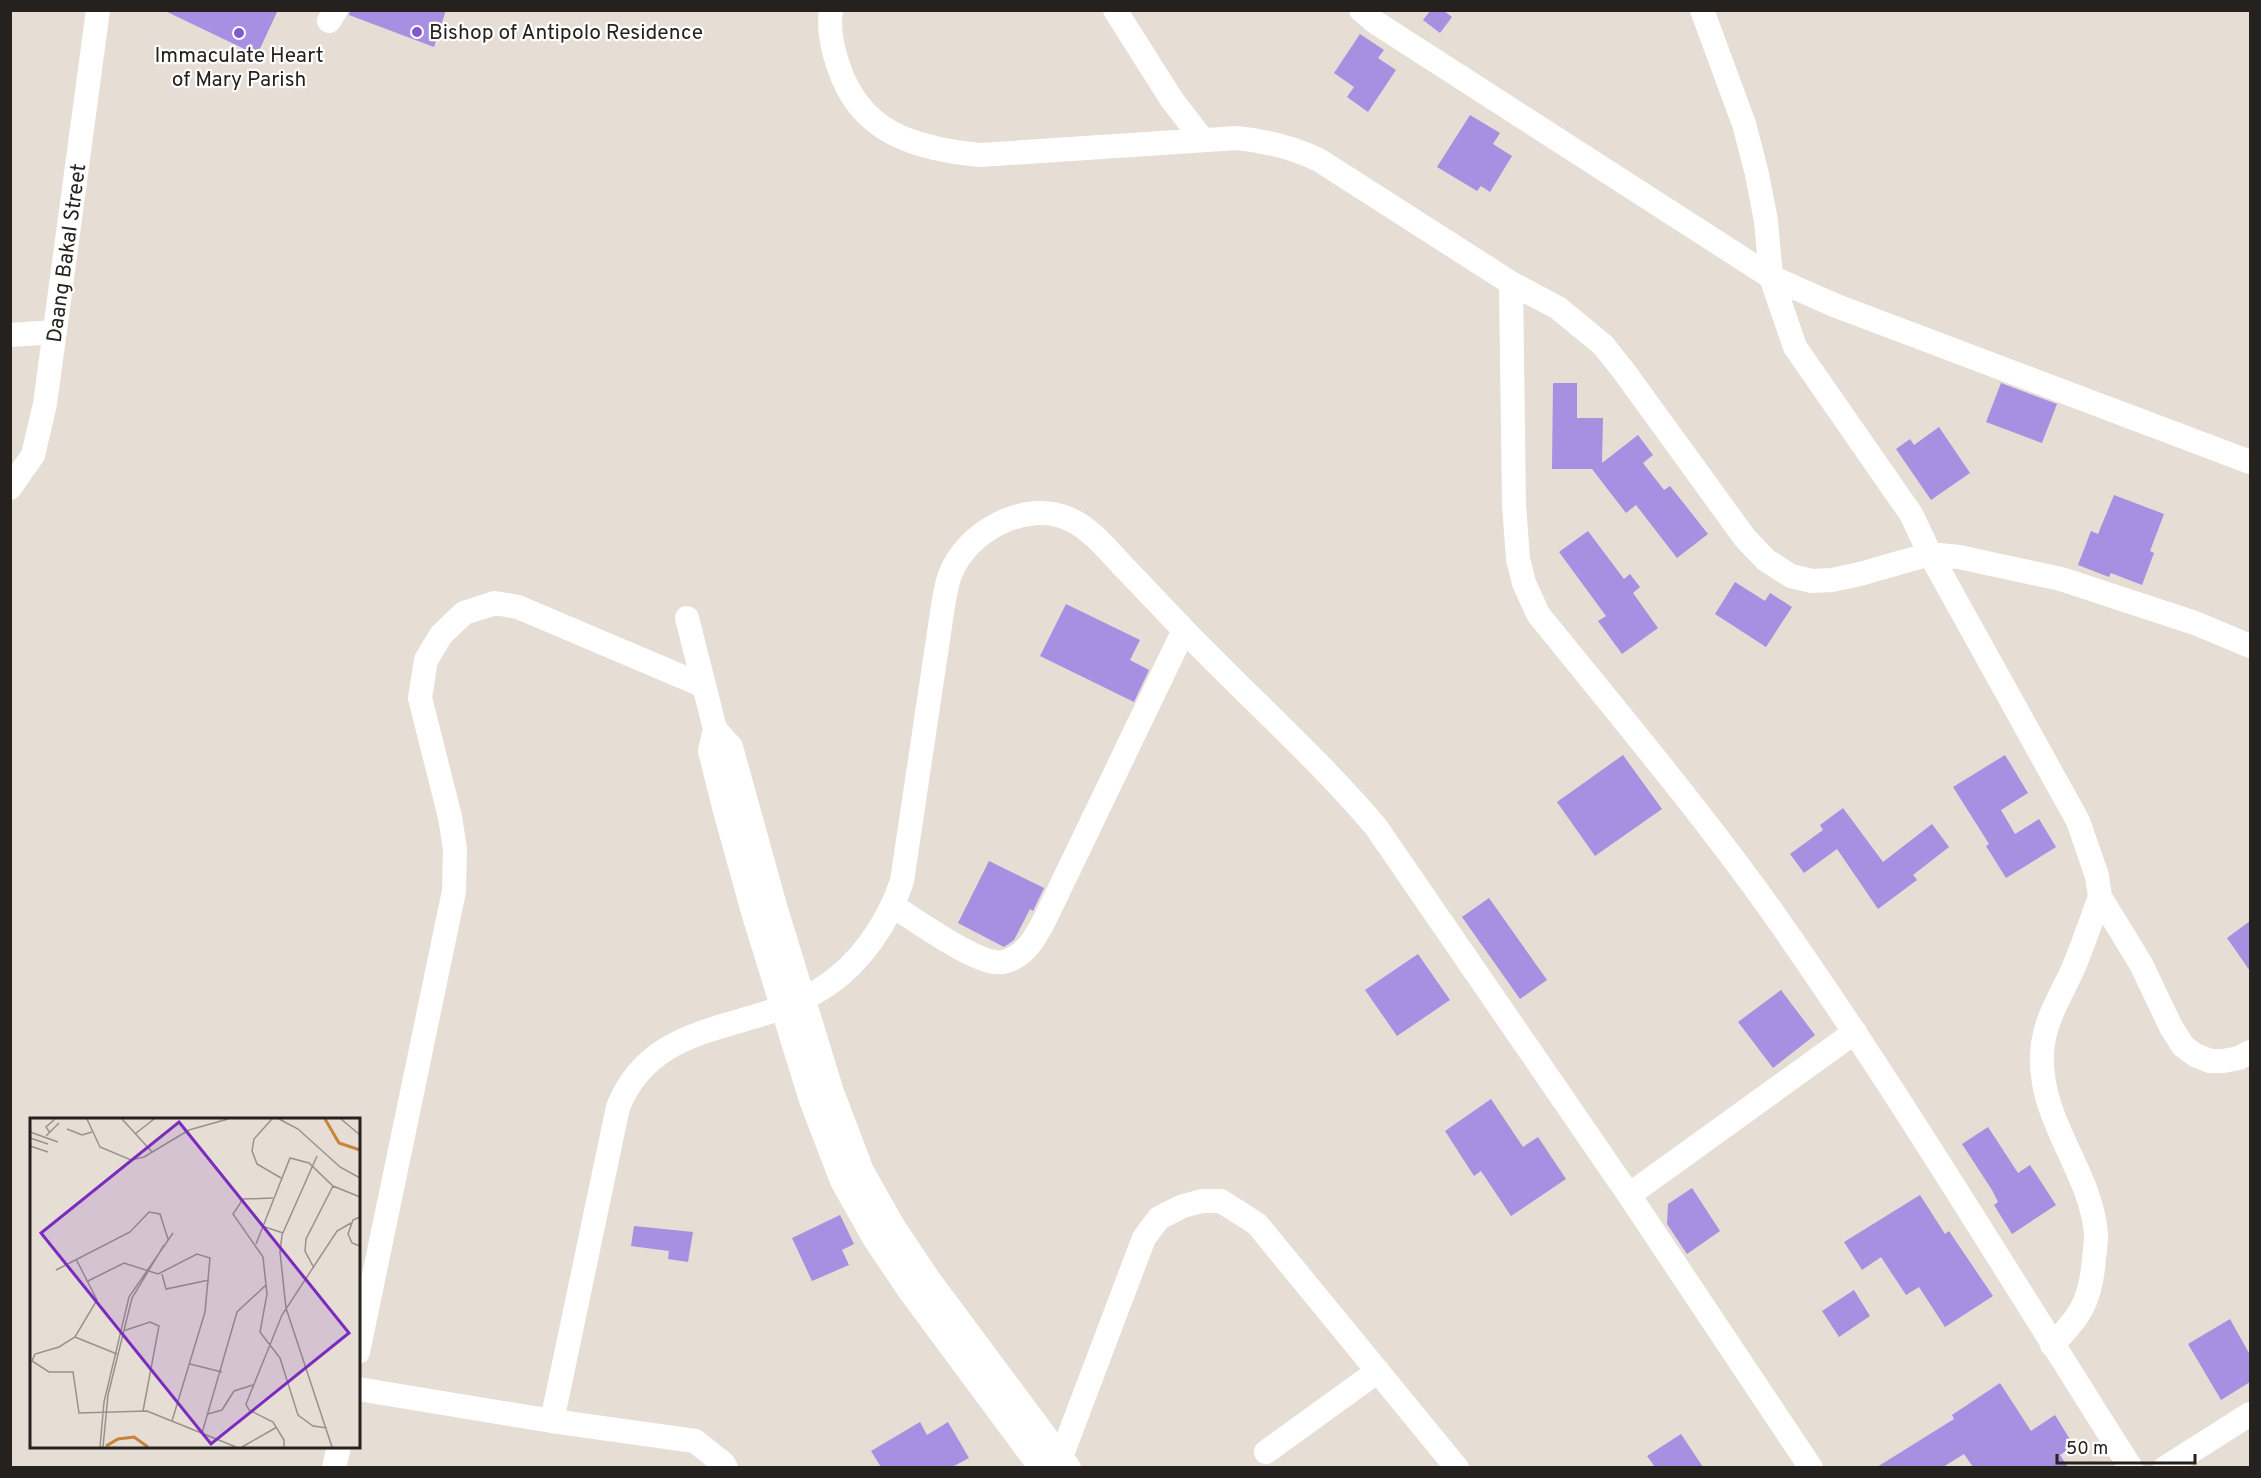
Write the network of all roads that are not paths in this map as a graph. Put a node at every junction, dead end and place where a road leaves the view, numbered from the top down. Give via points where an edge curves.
1 (98, 10) edge
2 (831, 10) edge
3 (1115, 10) edge
4 (1361, 10) edge
5 (1702, 10) edge
6 (1203, 140) junction
7 (1770, 277) junction
8 (1511, 283) junction
9 (55, 332) junction
10 (10, 335) edge
11 (2250, 462) edge
12 (10, 488) edge
13 (1930, 554) junction
14 (687, 618) dead end
15 (1184, 630) junction
16 (2250, 646) edge
17 (704, 686) junction
18 (2100, 897) junction
19 (893, 906) junction
20 (793, 1002) junction
21 (1855, 1032) junction
22 (2250, 1052) edge
23 (1629, 1195) junction
24 (360, 1342) edge
25 (2052, 1345) junction
26 (1378, 1371) junction
27 (360, 1389) edge
28 (2250, 1414) edge
29 (552, 1421) junction
30 (339, 1448) edge
31 (1266, 1452) dead end
32 (1054, 1465) edge
33 (334, 1467) edge
34 (726, 1467) edge
35 (1457, 1467) edge
36 (1810, 1467) edge
37 (2131, 1467) edge
38 (2165, 1467) edge

1 - 9 street, Daang Bakal Street
2 - 6 street via 831,44 842,78 860,108 879,127 910,142 941,151 980,155
3 - 6 street via 1172,100
4 - 7 street
5 - 7 street via 1744,124 1757,174 1766,221
6 - 8 street via 1237,138 1294,148 1319,160
7 - 11 street via 1834,305
7 - 13 street via 1795,347 1911,514
8 - 13 street via 1558,308 1603,345 1745,538 1766,560 1791,576 1812,581 1832,580
8 - 21 street via 1518,559 1538,614 1698,812
9 - 10 street
9 - 12 street, Daang Bakal Street via 33,455
13 - 16 street via 2061,579 2195,623
13 - 18 street via 2078,820
14 - 17 street
15 - 19 street via 1046,917 1018,956 989,962
15 - 19 street via 1100,542 1069,519 1044,512 1016,517 985,531 964,551 950,575 902,881
15 - 23 street via 1342,787 1376,828
17 - 20 street via 715,729 731,747 775,906
17 - 24 street via 518,607 495,603 464,614 441,635 426,660 420,698 450,818 455,849 454,891
18 - 22 street via 2141,964 2183,1046 2210,1061 2223,1062
18 - 25 street via 2045,1031 2042,1053 2045,1098 2091,1210 2096,1236 2093,1278 2085,1303 2076,1320
19 - 20 street via 840,976
20 - 29 street via 676,1042 647,1062 624,1093
20 - 32 street via 862,1171 892,1226
21 - 23 street
21 - 25 street
23 - 36 street
25 - 37 street
26 - 31 street
26 - 32 street via 1257,1224 1221,1201 1184,1206 1159,1218 1143,1238
26 - 35 street
27 - 29 street
28 - 38 street
29 - 34 street via 695,1441
30 - 33 street

